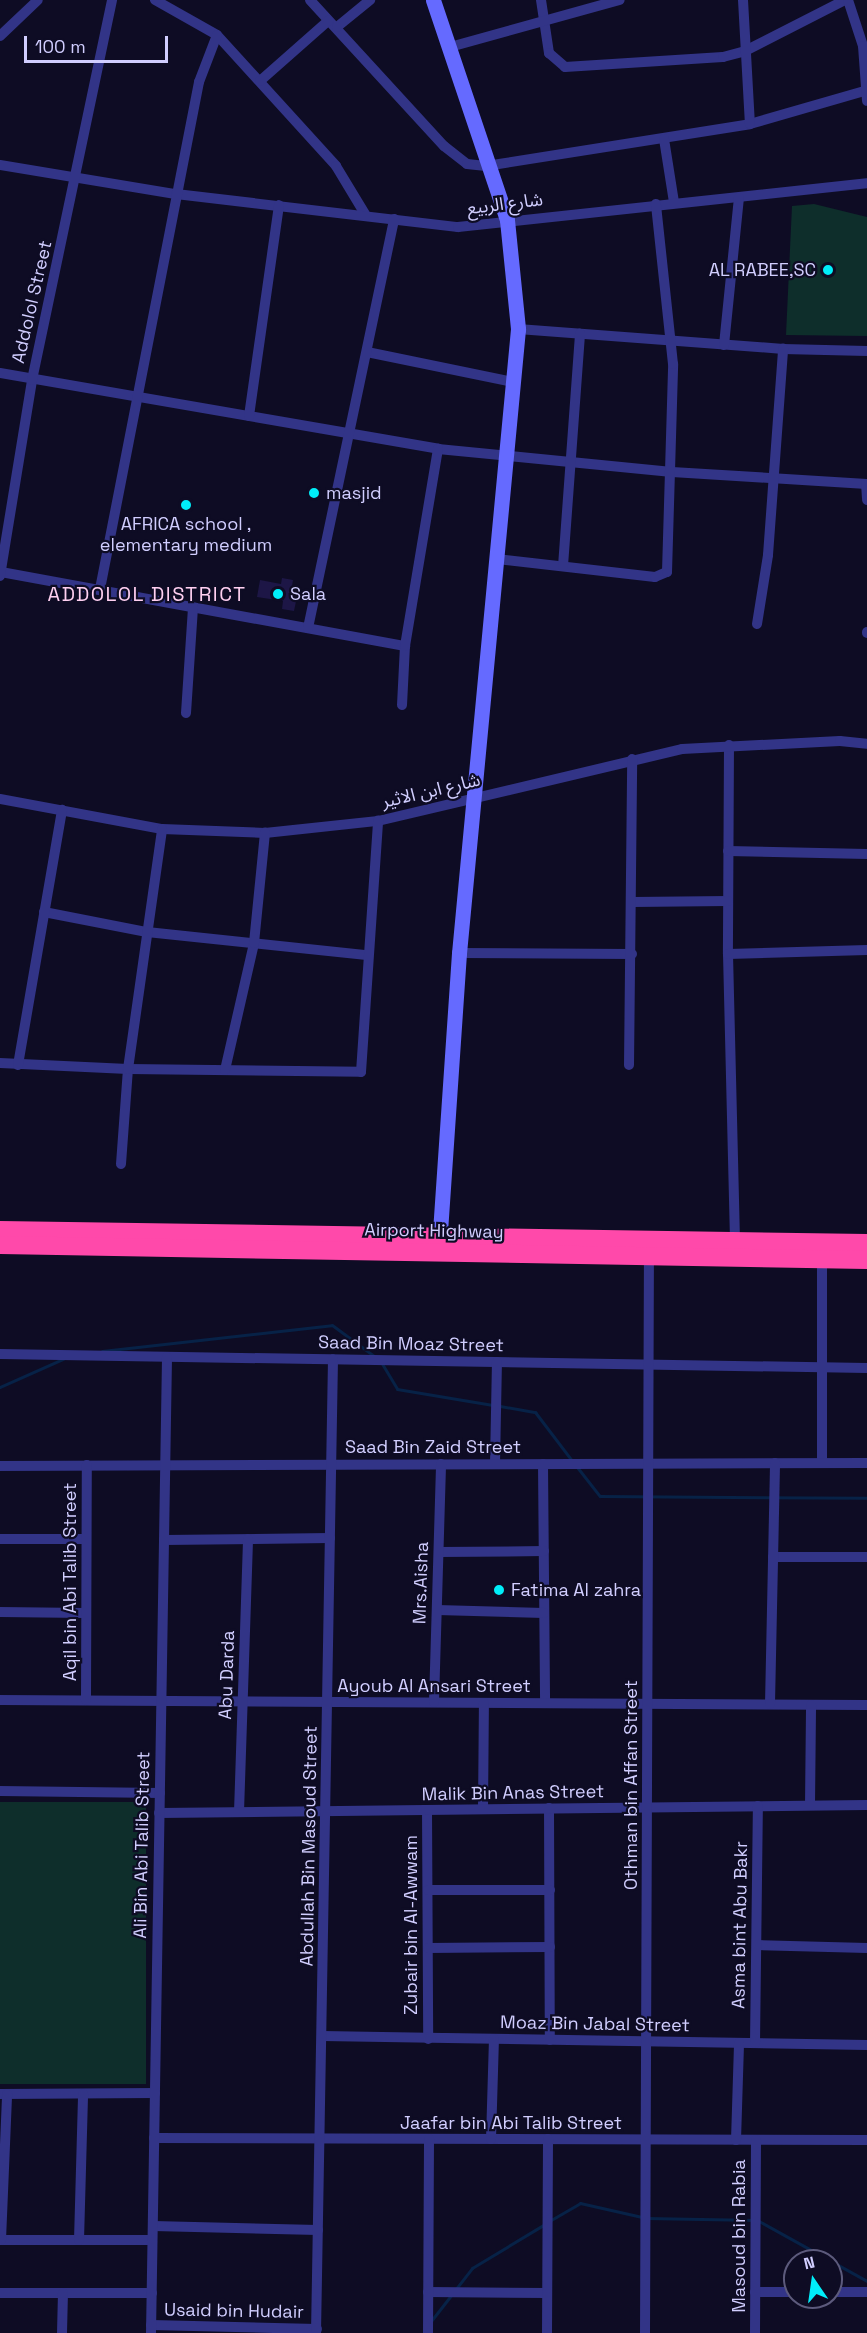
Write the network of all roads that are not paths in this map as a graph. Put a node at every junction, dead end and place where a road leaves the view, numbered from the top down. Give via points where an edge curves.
1 (38, 0) edge
2 (112, 0) edge
3 (155, 0) edge
4 (310, 0) edge
5 (370, 0) edge
6 (433, 0) edge
7 (542, 0) edge
8 (620, 0) edge
9 (743, 0) edge
10 (847, 0) edge
11 (546, 20) junction
12 (332, 24) junction
13 (2, 31) edge
14 (217, 34) junction
15 (450, 47) junction
16 (745, 51) junction
17 (260, 81) junction
18 (866, 96) edge
19 (750, 124) junction
20 (664, 140) junction
21 (0, 165) edge
22 (486, 166) junction
23 (77, 178) junction
24 (867, 183) edge
25 (176, 194) junction
26 (739, 198) junction
27 (674, 202) junction
28 (656, 204) junction
29 (279, 205) junction
30 (365, 214) junction
31 (394, 219) junction
32 (507, 220) junction
33 (518, 329) junction
34 (580, 334) junction
35 (670, 341) junction
36 (724, 345) junction
37 (783, 349) junction
38 (867, 351) edge
39 (367, 352) junction
40 (0, 373) edge
41 (32, 380) junction
42 (513, 382) junction
43 (138, 396) junction
44 (249, 416) junction
45 (349, 435) junction
46 (438, 449) junction
47 (506, 456) junction
48 (571, 462) junction
49 (672, 472) junction
50 (776, 478) junction
51 (867, 484) edge
52 (867, 500) edge
53 (496, 559) junction
54 (563, 566) junction
55 (0, 574) edge
56 (100, 589) junction
57 (194, 607) junction
58 (756, 624) dead end
59 (308, 628) junction
60 (405, 646) junction
61 (402, 705) dead end
62 (186, 712) dead end
63 (867, 744) edge
64 (729, 745) junction
65 (632, 759) junction
66 (474, 798) junction
67 (0, 799) edge
68 (62, 810) junction
69 (378, 820) junction
70 (162, 829) junction
71 (265, 833) junction
72 (728, 851) junction
73 (867, 854) edge
74 (728, 901) junction
75 (633, 902) junction
76 (44, 912) junction
77 (147, 932) junction
78 (254, 943) junction
79 (867, 950) edge
80 (459, 953) junction
81 (632, 954) junction
82 (728, 954) junction
83 (367, 955) junction
84 (0, 1063) edge
85 (18, 1065) junction
86 (629, 1065) dead end
87 (128, 1070) junction
88 (225, 1070) junction
89 (121, 1164) dead end
90 (0, 1230) edge
91 (440, 1234) junction
92 (649, 1238) junction
93 (735, 1241) junction
94 (867, 1243) edge
95 (0, 1245) edge
96 (649, 1257) junction
97 (822, 1260) junction
98 (867, 1260) edge
99 (0, 1354) edge
100 (167, 1357) junction
101 (333, 1359) junction
102 (497, 1362) junction
103 (649, 1364) junction
104 (822, 1366) junction
105 (867, 1368) edge
106 (648, 1463) junction
107 (775, 1463) junction
108 (822, 1463) junction
109 (867, 1463) edge
110 (332, 1464) junction
111 (441, 1464) junction
112 (495, 1464) junction
113 (543, 1464) junction
114 (87, 1465) junction
115 (165, 1465) junction
116 (0, 1466) edge
117 (330, 1538) junction
118 (0, 1539) edge
119 (85, 1539) junction
120 (248, 1539) junction
121 (164, 1540) junction
122 (544, 1551) junction
123 (439, 1552) junction
124 (773, 1557) junction
125 (867, 1557) edge
126 (437, 1610) junction
127 (0, 1612) edge
128 (85, 1613) junction
129 (544, 1613) junction
130 (0, 1700) edge
131 (86, 1700) junction
132 (161, 1701) junction
133 (243, 1701) junction
134 (328, 1702) junction
135 (434, 1702) junction
136 (483, 1703) junction
137 (545, 1703) junction
138 (647, 1704) junction
139 (770, 1704) junction
140 (811, 1704) junction
141 (867, 1705) edge
142 (0, 1791) edge
143 (160, 1793) junction
144 (810, 1805) junction
145 (867, 1805) edge
146 (758, 1806) junction
147 (647, 1807) junction
148 (483, 1809) junction
149 (549, 1809) junction
150 (427, 1810) junction
151 (326, 1811) junction
152 (239, 1812) junction
153 (159, 1813) junction
154 (428, 1890) junction
155 (550, 1890) junction
156 (757, 1946) junction
157 (550, 1947) junction
158 (428, 1948) junction
159 (867, 1948) edge
160 (322, 2036) junction
161 (428, 2039) junction
162 (494, 2039) junction
163 (550, 2040) junction
164 (646, 2042) junction
165 (739, 2043) junction
166 (755, 2043) junction
167 (867, 2045) edge
168 (155, 2093) junction
169 (3, 2094) edge
170 (83, 2094) junction
171 (154, 2138) junction
172 (320, 2139) junction
173 (429, 2139) junction
174 (491, 2139) junction
175 (548, 2139) junction
176 (646, 2139) junction
177 (736, 2140) junction
178 (756, 2140) junction
179 (867, 2140) edge
180 (153, 2226) junction
181 (318, 2230) junction
182 (0, 2240) edge
183 (79, 2240) junction
184 (152, 2240) junction
185 (428, 2292) junction
186 (755, 2292) junction
187 (783, 2292) edge
188 (843, 2292) edge
189 (867, 2292) edge
190 (0, 2293) edge
191 (63, 2293) junction
192 (548, 2293) junction
193 (152, 2294) junction
194 (151, 2329) edge
195 (316, 2331) edge
196 (62, 2333) edge
197 (428, 2333) edge
198 (547, 2333) edge
199 (645, 2333) edge
200 (755, 2333) edge

1 - 13 street
2 - 23 street, Addolol Street
3 - 14 street
4 - 12 street
5 - 12 street
6 - 15 main road
7 - 11 street
8 - 11 street
9 - 16 street
10 - 16 street
10 - 18 street via 863,46
11 - 15 street
11 - 16 street via 549,53 565,67 723,57
12 - 17 street
12 - 22 street via 457,159
14 - 17 street
14 - 25 street via 199,82
15 - 22 main road
16 - 19 street
17 - 30 street via 336,166
18 - 19 street
19 - 20 street
20 - 22 street via 535,155
20 - 27 street
21 - 23 street, شارع الربيع
22 - 32 main road
23 - 25 street, شارع الربيع
23 - 41 street, Addolol Street
24 - 26 street, شارع الربيع
25 - 29 street, شارع الربيع
25 - 43 street
26 - 27 street, شارع الربيع
26 - 36 street
27 - 28 street, شارع الربيع
28 - 32 street, شارع الربيع
28 - 35 street
29 - 30 street, شارع الربيع
29 - 44 street
30 - 31 street, شارع الربيع
31 - 32 street, شارع الربيع via 458,227
31 - 39 street
32 - 33 main road
33 - 34 street
33 - 42 main road
34 - 35 street
34 - 48 street
35 - 36 street
35 - 49 street
36 - 37 street
37 - 38 street
37 - 50 street
39 - 42 street
39 - 45 street
40 - 41 street
41 - 43 street
41 - 55 street, Addolol Street
42 - 47 main road
43 - 44 street
43 - 56 street
44 - 45 street
45 - 46 street
45 - 59 street
46 - 47 street
46 - 60 street
47 - 48 street
47 - 53 main road
48 - 49 street
48 - 54 street
49 - 50 street
49 - 54 street via 667,572 655,577
50 - 51 street
50 - 58 street
51 - 52 street
53 - 54 street
53 - 66 main road
55 - 56 street
56 - 57 street
57 - 59 street
57 - 62 street
59 - 60 street
60 - 61 street
63 - 64 street, شارع ابن الاثير
64 - 65 street, شارع ابن الاثير
64 - 72 street
65 - 66 street, شارع ابن الاثير
65 - 75 street
66 - 69 street, شارع ابن الاثير
66 - 80 main road
67 - 68 street, شارع ابن الاثير
68 - 70 street, شارع ابن الاثير
68 - 76 street
69 - 71 street, شارع ابن الاثير
69 - 83 street
70 - 71 street, شارع ابن الاثير
70 - 77 street
71 - 78 street
72 - 73 street
72 - 74 street
74 - 75 street
74 - 82 street
75 - 81 street
76 - 77 street
76 - 85 street
77 - 78 street
77 - 87 street
78 - 83 street
78 - 88 street
79 - 82 street
80 - 81 street
80 - 91 main road
81 - 86 street
82 - 93 street
83 - 88 street via 361,1072
84 - 85 street
85 - 87 street
87 - 88 street
87 - 89 street
90 - 91 highway, Airport Highway
91 - 92 highway, Airport Highway
92 - 93 highway, Airport Highway
92 - 96 street, Othman bin Affan Street
93 - 94 highway, Airport Highway
95 - 96 highway, Airport Highway
96 - 97 highway, Airport Highway
96 - 103 street, Othman bin Affan Street
97 - 98 highway, Airport Highway
97 - 104 street
99 - 100 street, Saad Bin Moaz Street
100 - 101 street, Saad Bin Moaz Street
100 - 115 street, Ali Bin Abi Talib Street
101 - 102 street, Saad Bin Moaz Street
101 - 110 street, Abdullah Bin Masoud Street
102 - 103 street, Saad Bin Moaz Street
102 - 112 street
103 - 104 street, Saad Bin Moaz Street
103 - 106 street, Othman bin Affan Street
104 - 105 street, Saad Bin Moaz Street
104 - 108 street
106 - 107 street, Saad Bin Zaid Street
106 - 113 street, Saad Bin Zaid Street
106 - 138 street, Othman bin Affan Street
107 - 108 street, Saad Bin Zaid Street
107 - 124 street
108 - 109 street, Saad Bin Zaid Street
110 - 111 street, Saad Bin Zaid Street
110 - 115 street, Saad Bin Zaid Street
110 - 117 street, Abdullah Bin Masoud Street
111 - 112 street, Saad Bin Zaid Street
111 - 123 street, Mrs.Aisha
112 - 113 street, Saad Bin Zaid Street
113 - 122 street
114 - 115 street, Saad Bin Zaid Street
114 - 116 street, Saad Bin Zaid Street
114 - 119 street, Aqil bin Abi Talib Street
115 - 121 street, Ali Bin Abi Talib Street
117 - 120 street
117 - 134 street, Abdullah Bin Masoud Street
118 - 119 street
119 - 128 street, Aqil bin Abi Talib Street
120 - 121 street
120 - 133 street, Abu Darda
121 - 132 street, Ali Bin Abi Talib Street
122 - 123 street
122 - 129 street
123 - 126 street, Mrs.Aisha
124 - 125 street
124 - 139 street
126 - 129 street
126 - 135 street, Mrs.Aisha
127 - 128 street
128 - 131 street, Aqil bin Abi Talib Street
129 - 137 street
130 - 131 street, Ayoub Al Ansari Street
131 - 132 street, Ayoub Al Ansari Street
132 - 133 street, Ayoub Al Ansari Street
132 - 143 street, Ali Bin Abi Talib Street
133 - 134 street, Ayoub Al Ansari Street
133 - 152 street, Abu Darda
134 - 135 street, Ayoub Al Ansari Street
134 - 151 street, Abdullah Bin Masoud Street
135 - 136 street, Ayoub Al Ansari Street
136 - 137 street, Ayoub Al Ansari Street
136 - 148 street
137 - 138 street, Ayoub Al Ansari Street
138 - 139 street, Ayoub Al Ansari Street
138 - 147 street, Othman bin Affan Street
139 - 140 street, Ayoub Al Ansari Street
140 - 141 street, Ayoub Al Ansari Street
140 - 144 street
142 - 143 street
143 - 153 street, Ali Bin Abi Talib Street
144 - 145 street, Malik Bin Anas Street
144 - 146 street, Malik Bin Anas Street
146 - 147 street, Malik Bin Anas Street
146 - 156 street, Asma bint Abu Bakr
147 - 149 street, Malik Bin Anas Street
147 - 164 street, Othman bin Affan Street
148 - 149 street, Malik Bin Anas Street
148 - 150 street, Malik Bin Anas Street
149 - 155 street
150 - 151 street, Malik Bin Anas Street
150 - 154 street, Zubair bin Al-Awwam
151 - 152 street, Malik Bin Anas Street
151 - 160 street, Abdullah Bin Masoud Street
152 - 153 street, Malik Bin Anas Street
153 - 168 street, Ali Bin Abi Talib Street
154 - 155 street
154 - 158 street, Zubair bin Al-Awwam
155 - 157 street
156 - 159 street
156 - 166 street, Asma bint Abu Bakr
157 - 158 street
157 - 163 street
158 - 161 street, Zubair bin Al-Awwam
160 - 161 street, Moaz Bin Jabal Street
160 - 172 street, Abdullah Bin Masoud Street
161 - 162 street, Moaz Bin Jabal Street
162 - 163 street, Moaz Bin Jabal Street
162 - 174 street
163 - 164 street, Moaz Bin Jabal Street
164 - 165 street, Moaz Bin Jabal Street
164 - 176 street, Othman bin Affan Street
165 - 166 street, Moaz Bin Jabal Street
165 - 177 street
166 - 167 street, Moaz Bin Jabal Street
168 - 170 street
168 - 171 street, Ali Bin Abi Talib Street
169 - 170 street
169 - 182 street
170 - 183 street
171 - 172 street, Jaafar bin Abi Talib Street
171 - 180 street, Ali Bin Abi Talib Street
172 - 173 street, Jaafar bin Abi Talib Street
172 - 181 street, Abdullah Bin Masoud Street
173 - 174 street, Jaafar bin Abi Talib Street
173 - 185 street
174 - 175 street, Jaafar bin Abi Talib Street
175 - 176 street, Jaafar bin Abi Talib Street
175 - 192 street
176 - 177 street, Jaafar bin Abi Talib Street
176 - 199 street, Othman bin Affan Street
177 - 178 street, Jaafar bin Abi Talib Street
178 - 179 street, Jaafar bin Abi Talib Street
178 - 186 street, Masoud bin Rabia
180 - 181 street
180 - 184 street, Ali Bin Abi Talib Street
181 - 195 street, Abdullah Bin Masoud Street
182 - 183 street
183 - 184 street
184 - 193 street, Ali Bin Abi Talib Street
185 - 192 street
185 - 197 street
186 - 187 street
186 - 200 street, Masoud bin Rabia
188 - 189 street
190 - 191 street
191 - 193 street
191 - 196 street
192 - 198 street
193 - 194 street, Ali Bin Abi Talib Street
194 - 195 street, Usaid bin Hudair

